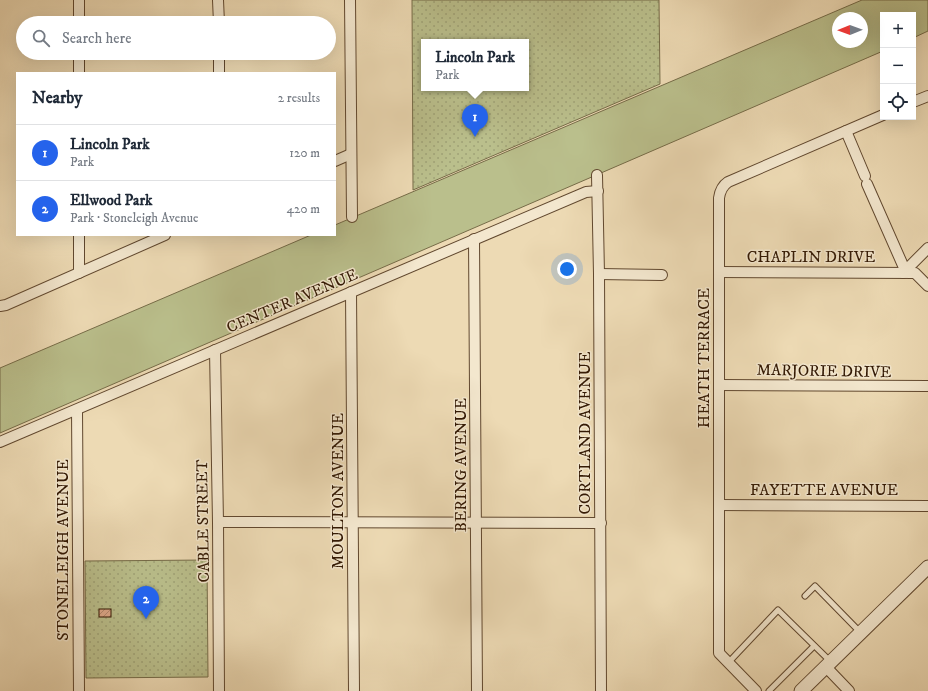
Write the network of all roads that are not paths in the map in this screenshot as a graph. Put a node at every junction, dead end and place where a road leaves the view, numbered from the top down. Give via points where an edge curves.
1 (78, 0) edge
2 (218, 0) edge
3 (350, 0) edge
4 (79, 16) edge
5 (219, 16) edge
6 (79, 60) edge
7 (219, 60) edge
8 (79, 72) edge
9 (219, 72) edge
10 (928, 96) edge
11 (916, 101) edge
12 (880, 116) edge
13 (846, 131) junction
14 (351, 154) junction
15 (336, 161) edge
16 (597, 175) dead end
17 (598, 191) junction
18 (352, 217) dead end
19 (79, 236) edge
20 (163, 236) edge
21 (474, 239) junction
22 (928, 248) edge
23 (79, 272) junction
24 (719, 272) junction
25 (904, 272) junction
26 (599, 274) junction
27 (662, 275) dead end
28 (928, 286) edge
29 (352, 292) junction
30 (0, 306) edge
31 (215, 350) junction
32 (719, 385) junction
33 (928, 386) edge
34 (77, 410) junction
35 (0, 442) edge
36 (719, 505) junction
37 (928, 506) edge
38 (218, 522) junction
39 (353, 522) junction
40 (476, 522) junction
41 (601, 524) junction
42 (928, 567) edge
43 (805, 596) dead end
44 (861, 632) junction
45 (814, 646) junction
46 (728, 663) junction
47 (828, 664) junction
48 (79, 691) edge
49 (219, 691) edge
50 (354, 691) edge
51 (477, 691) edge
52 (601, 691) edge
53 (756, 691) edge
54 (769, 691) edge
55 (802, 691) edge
56 (849, 691) edge

1 - 4 street
2 - 5 street
3 - 14 street
6 - 8 street
7 - 9 street
10 - 11 street
12 - 13 street, HEATH TERRACE
13 - 24 street, HEATH TERRACE via 723,186 719,198
13 - 25 street
14 - 15 street
14 - 18 street
16 - 17 street, CORTLAND AVENUE
17 - 21 street, CENTER AVENUE via 586,192
17 - 26 street, CORTLAND AVENUE
19 - 23 street
20 - 23 street
21 - 29 street, CENTER AVENUE
21 - 40 street, BERING AVENUE
22 - 25 street
23 - 30 street
24 - 25 street, CHAPLIN DRIVE
24 - 32 street, HEATH TERRACE
25 - 28 street, CHAPLIN DRIVE via 915,273
26 - 27 street
26 - 41 street, CORTLAND AVENUE
29 - 31 street, CENTER AVENUE
29 - 39 street, MOULTON AVENUE
31 - 34 street, CENTER AVENUE
31 - 38 street, CABLE STREET
32 - 33 street, MARJORIE DRIVE
32 - 36 street, HEATH TERRACE
34 - 35 street, CENTER AVENUE
34 - 48 street, STONELEIGH AVENUE
36 - 37 street, FAYETTE AVENUE
36 - 46 street, HEATH TERRACE via 719,653
38 - 39 street
38 - 49 street, CABLE STREET
39 - 40 street
39 - 50 street, MOULTON AVENUE
40 - 41 street
40 - 51 street, BERING AVENUE
41 - 52 street, CORTLAND AVENUE
42 - 44 street
43 - 44 lane via 815,586
44 - 47 street
45 - 46 lane via 778,610
45 - 47 lane
45 - 54 lane
46 - 53 street, HEATH TERRACE
47 - 55 street
47 - 56 street

